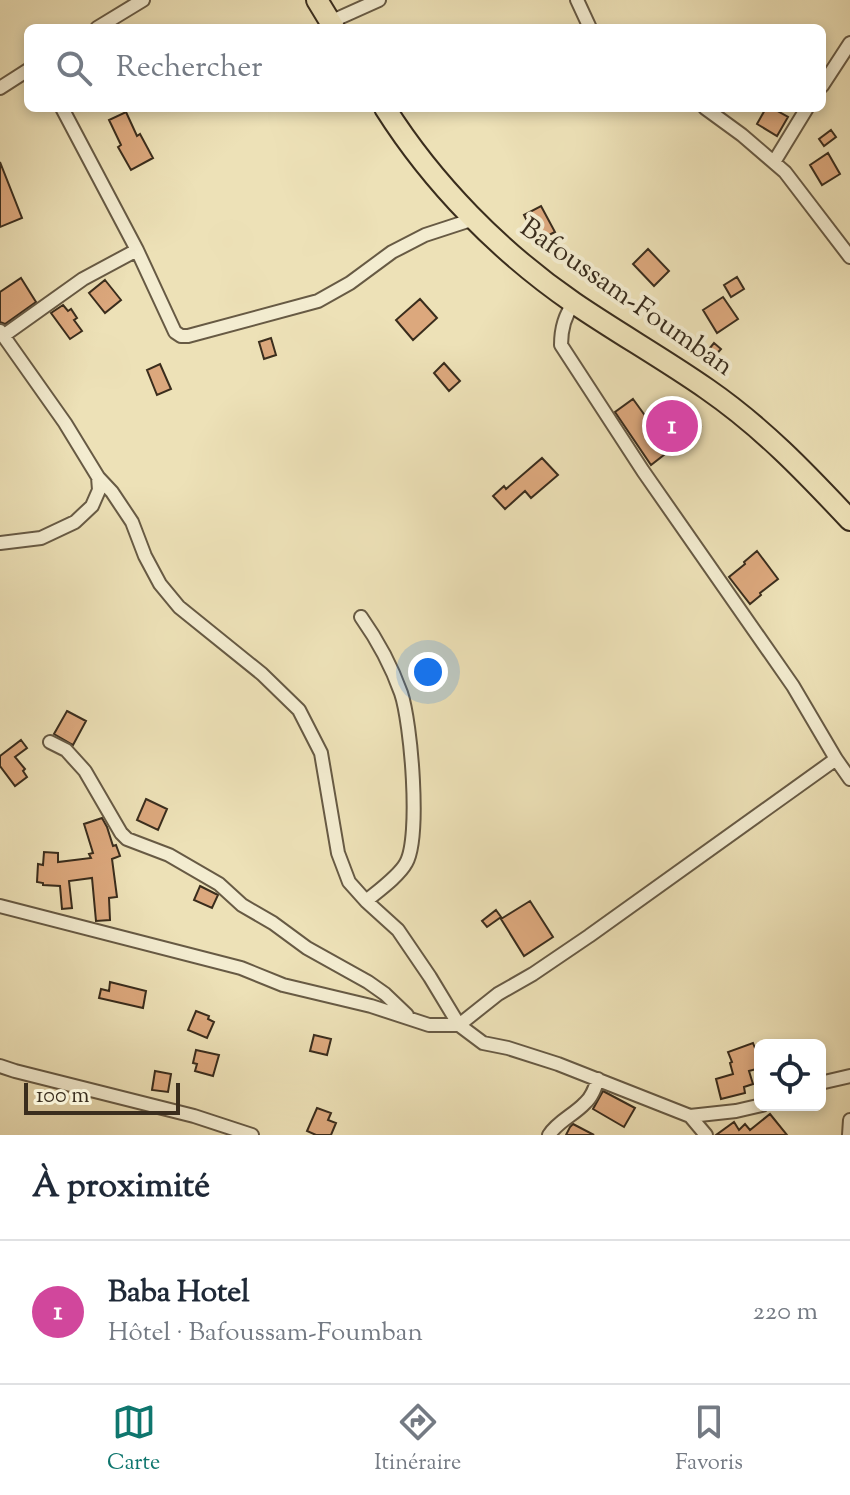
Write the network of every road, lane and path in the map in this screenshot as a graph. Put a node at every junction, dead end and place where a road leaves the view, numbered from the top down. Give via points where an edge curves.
1 (143, 0) edge
2 (317, 0) edge
3 (379, 0) edge
4 (577, 0) edge
5 (104, 24) edge
6 (331, 24) edge
7 (334, 24) edge
8 (588, 24) edge
9 (850, 43) edge
10 (24, 73) edge
11 (826, 80) edge
12 (0, 88) edge
13 (64, 112) edge
14 (388, 112) edge
15 (710, 112) edge
16 (805, 112) edge
17 (774, 162) junction
18 (474, 219) junction
19 (137, 250) junction
20 (850, 257) edge
21 (574, 303) junction
22 (2, 334) edge
23 (98, 477) junction
24 (850, 520) edge
25 (0, 543) edge
26 (361, 617) dead end
27 (50, 742) dead end
28 (836, 759) junction
29 (850, 779) edge
30 (366, 901) junction
31 (0, 906) edge
32 (409, 1018) junction
33 (459, 1025) junction
34 (0, 1066) edge
35 (850, 1076) edge
36 (598, 1079) junction
37 (826, 1082) edge
38 (754, 1107) edge
39 (690, 1116) junction
40 (850, 1120) edge
41 (252, 1135) edge
42 (549, 1135) edge
43 (706, 1135) edge
44 (849, 1135) edge

1 - 5 street
2 - 6 highway
3 - 7 street
4 - 8 street
9 - 11 street
10 - 12 street
13 - 19 street
14 - 18 highway, Bafoussam-Foumban
15 - 17 street
16 - 17 street
17 - 20 street
18 - 19 street via 392,252 318,301 188,336 175,332
18 - 21 highway, Bafoussam-Foumban
19 - 22 street
21 - 24 highway, Bafoussam-Foumban via 757,427
21 - 28 street via 561,330 561,345 793,686
22 - 23 street
23 - 25 street via 92,506 75,522 41,538
23 - 30 street via 132,522 160,584 179,607 299,710 321,753 343,868
26 - 30 street via 381,646 402,696 414,790 406,865
27 - 32 street via 66,750 85,771 127,839 169,855 219,884 307,948 368,982
28 - 29 street
28 - 33 street
30 - 33 street via 398,930
31 - 32 street
32 - 33 street via 429,1025
33 - 36 street via 483,1043
34 - 41 street
35 - 37 street
36 - 39 street
36 - 42 street via 584,1104
38 - 39 street
39 - 43 street
40 - 44 street

